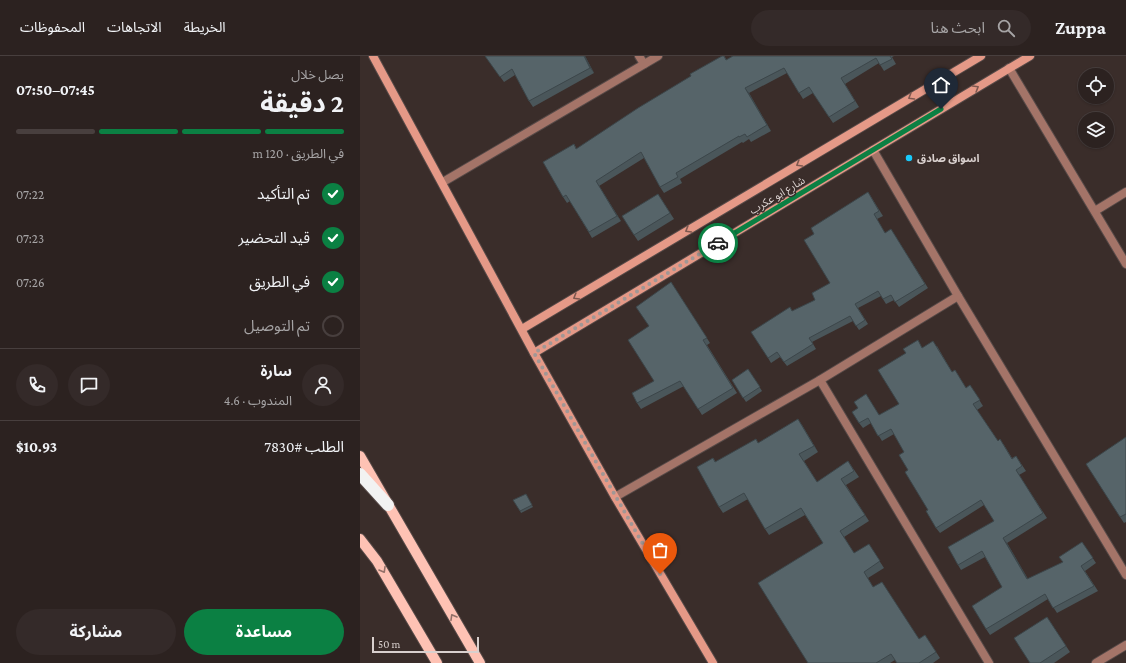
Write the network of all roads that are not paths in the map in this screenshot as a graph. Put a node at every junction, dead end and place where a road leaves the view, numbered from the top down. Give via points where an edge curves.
1 (373, 56) edge
2 (639, 56) edge
3 (658, 56) edge
4 (981, 56) edge
5 (1030, 56) edge
6 (644, 64) junction
7 (1009, 68) junction
8 (873, 150) junction
9 (443, 182) junction
10 (1126, 192) edge
11 (1095, 211) junction
12 (1126, 264) edge
13 (958, 296) junction
14 (522, 329) junction
15 (534, 353) junction
16 (820, 380) junction
17 (360, 456) edge
18 (360, 474) edge
19 (615, 497) junction
20 (388, 505) junction
21 (360, 539) edge
22 (1126, 575) edge
23 (1126, 645) edge
24 (437, 663) edge
25 (480, 663) edge
26 (713, 663) edge
27 (989, 663) edge
28 (1096, 663) edge

1 - 9 street
2 - 6 street
3 - 6 street
4 -> 14 street
5 - 7 street, شارع ابو عكرب
6 - 9 street
8 -> 7 street, شارع ابو عكرب
7 - 11 street
8 - 13 street
8 - 15 street, شارع ابو عكرب
9 - 14 street
10 - 11 street
11 - 12 street
13 - 16 street
13 - 22 street
14 - 15 street
15 - 19 street
16 - 19 street
16 - 27 street
17 - 20 main road
18 - 20 highway
19 - 26 street
25 -> 20 main road
21 -> 24 main road via 377,561
23 - 28 street

